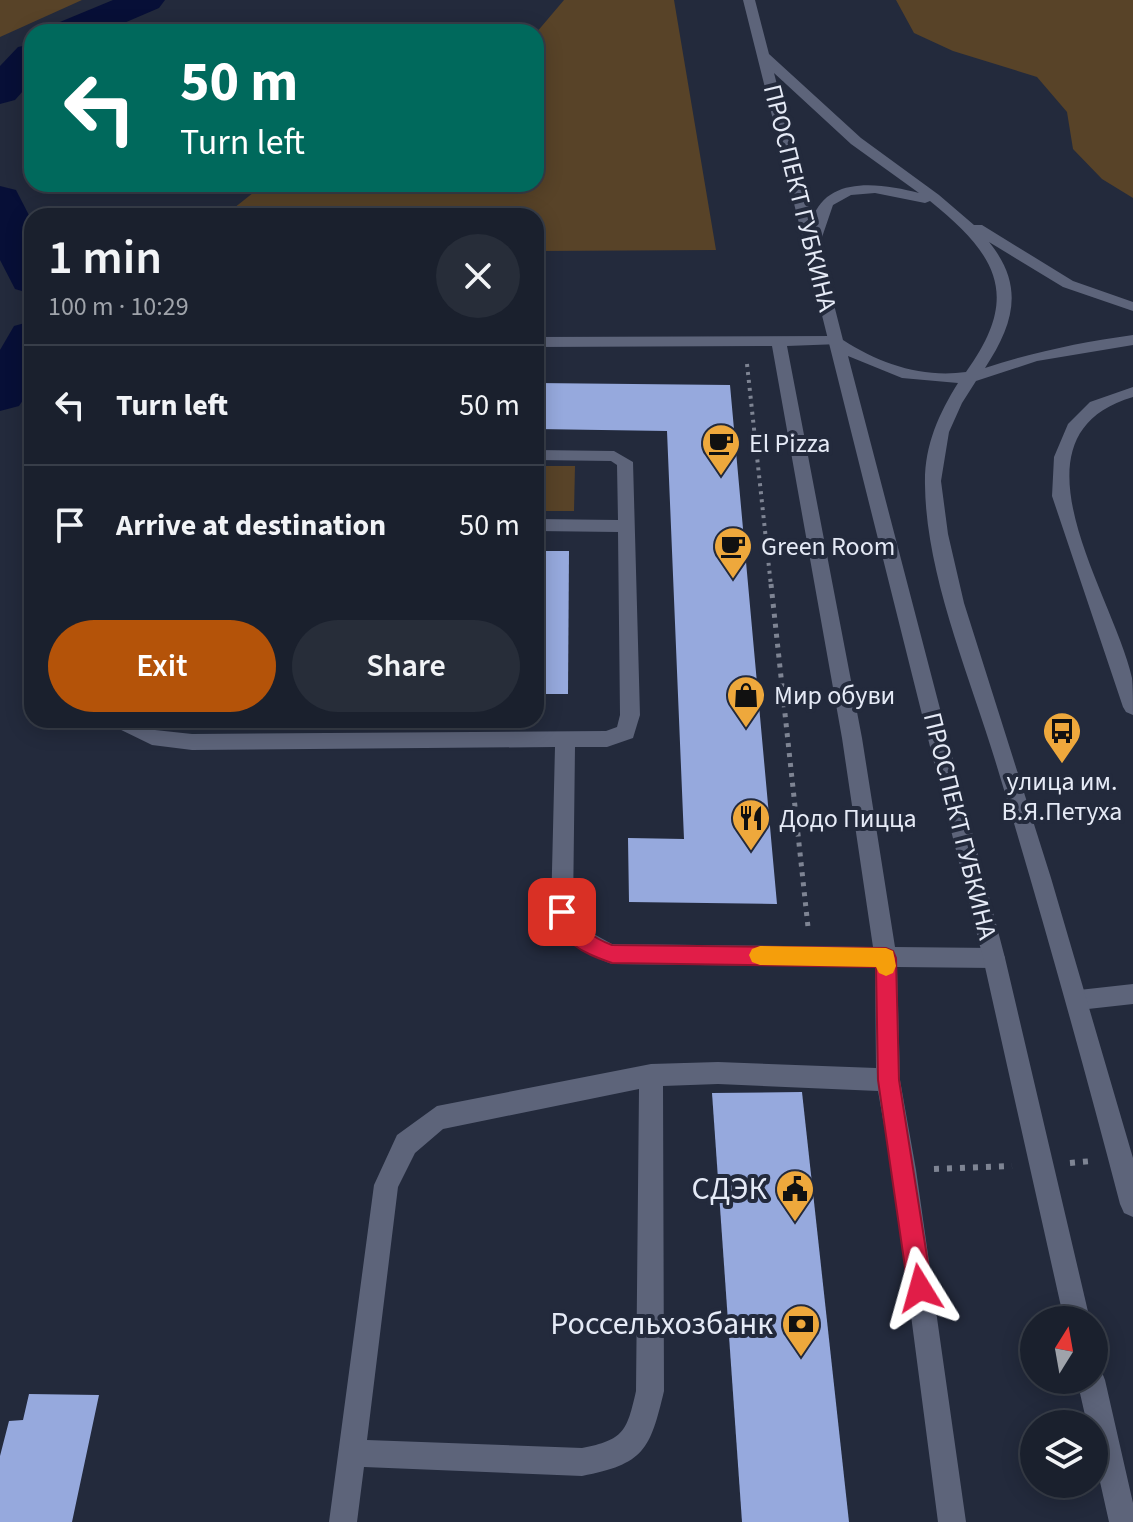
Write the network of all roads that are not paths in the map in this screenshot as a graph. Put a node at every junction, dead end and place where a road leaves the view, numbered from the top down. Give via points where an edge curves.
1 (749, 0) edge
2 (765, 57) junction
3 (940, 205) junction
4 (965, 221) junction
5 (814, 250) junction
6 (1133, 307) edge
7 (1133, 340) edge
8 (835, 341) junction
9 (544, 342) edge
10 (779, 342) junction
11 (971, 377) junction
12 (1133, 392) edge
13 (544, 455) edge
14 (544, 525) edge
15 (627, 526) junction
16 (1133, 707) edge
17 (134, 728) edge
18 (565, 738) junction
19 (886, 958) junction
20 (994, 958) junction
21 (1133, 994) edge
22 (1079, 1000) junction
23 (651, 1075) junction
24 (888, 1080) junction
25 (1133, 1204) edge
26 (1074, 1306) edge
27 (1094, 1394) edge
28 (352, 1453) junction
29 (343, 1522) edge
30 (952, 1522) edge
31 (1123, 1522) edge

1 - 2 main road
2 - 3 main road, ПРОСПЕКТ ГУБКИНА via 821,112
2 - 5 main road, ПРОСПЕКТ ГУБКИНА
3 - 4 main road, ПРОСПЕКТ ГУБКИНА
3 - 5 main road via 881,191 843,194 822,211
4 - 6 main road via 1068,284
4 - 11 main road, ПРОСПЕКТ ГУБКИНА via 997,263 1005,311 994,345
5 - 8 main road, ПРОСПЕКТ ГУБКИНА
7 - 11 main road via 1031,358
8 - 10 main road
8 - 11 main road via 860,359 898,372
8 - 20 main road, ПРОСПЕКТ ГУБКИНА
9 - 10 main road
10 - 19 main road via 852,738
11 - 22 main road, ПРОСПЕКТ ГУБКИНА via 944,422 937,450 932,474 938,524
12 - 16 main road via 1112,397 1072,427 1060,469 1060,496
13 - 15 main road via 614,456 625,462
14 - 15 main road
15 - 18 main road via 626,732 607,739
17 - 18 main road via 152,737 192,742
18 - 19 main road via 562,912 572,933 589,946 612,954
19 - 20 main road
19 - 24 main road
20 - 26 main road, ПРОСПЕКТ ГУБКИНА
21 - 22 main road
22 - 25 main road, ПРОСПЕКТ ГУБКИНА
23 - 24 main road
23 - 28 main road via 437,1118 406,1144 386,1185
23 - 28 main road via 650,1391 640,1433 617,1456 582,1462
24 - 30 main road
27 - 31 main road
28 - 29 main road

